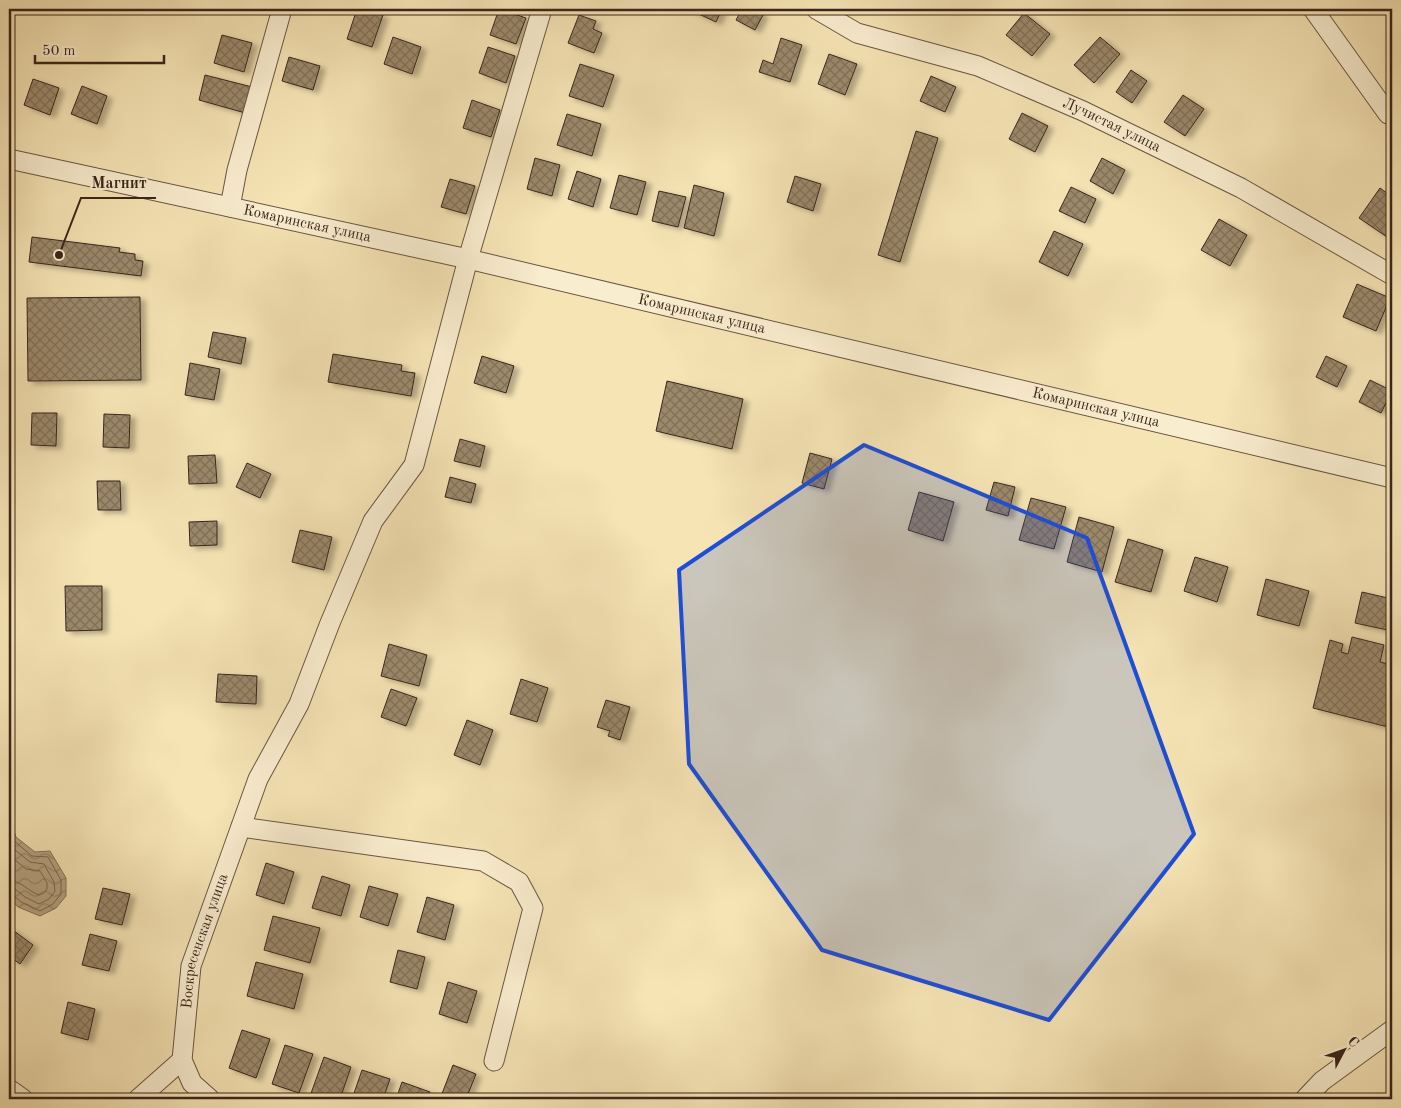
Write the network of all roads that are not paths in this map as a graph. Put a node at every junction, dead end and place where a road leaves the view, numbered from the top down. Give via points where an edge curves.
1 (282, 9) edge
2 (542, 9) edge
3 (816, 9) edge
4 (1313, 9) edge
5 (1392, 112) edge
6 (9, 159) edge
7 (230, 207) junction
8 (468, 259) junction
9 (1392, 275) edge
10 (1392, 478) edge
11 (241, 827) junction
12 (1392, 1030) edge
13 (182, 1060) junction
14 (494, 1061) dead end
15 (9, 1089) edge
16 (210, 1098) edge
17 (23, 1099) edge
18 (138, 1099) edge
19 (1305, 1099) edge

1 - 7 street via 237,170
2 - 8 street, Воскресенская улица
3 - 9 street, Лучистая улица via 857,34 978,66 1083,111 1241,188
4 - 5 street via 1388,114
6 - 7 street, Комаринская улица
7 - 8 street, Комаринская улица
8 - 10 street, Комаринская улица
8 - 11 street, Воскресенская улица via 414,465 373,521 299,704 258,779
11 - 13 street, Воскресенская улица via 191,966
11 - 14 street via 483,861 519,882 533,908
12 - 19 street via 1322,1080
13 - 16 street, Воскресенская улица via 192,1083
13 - 18 street
15 - 17 street

